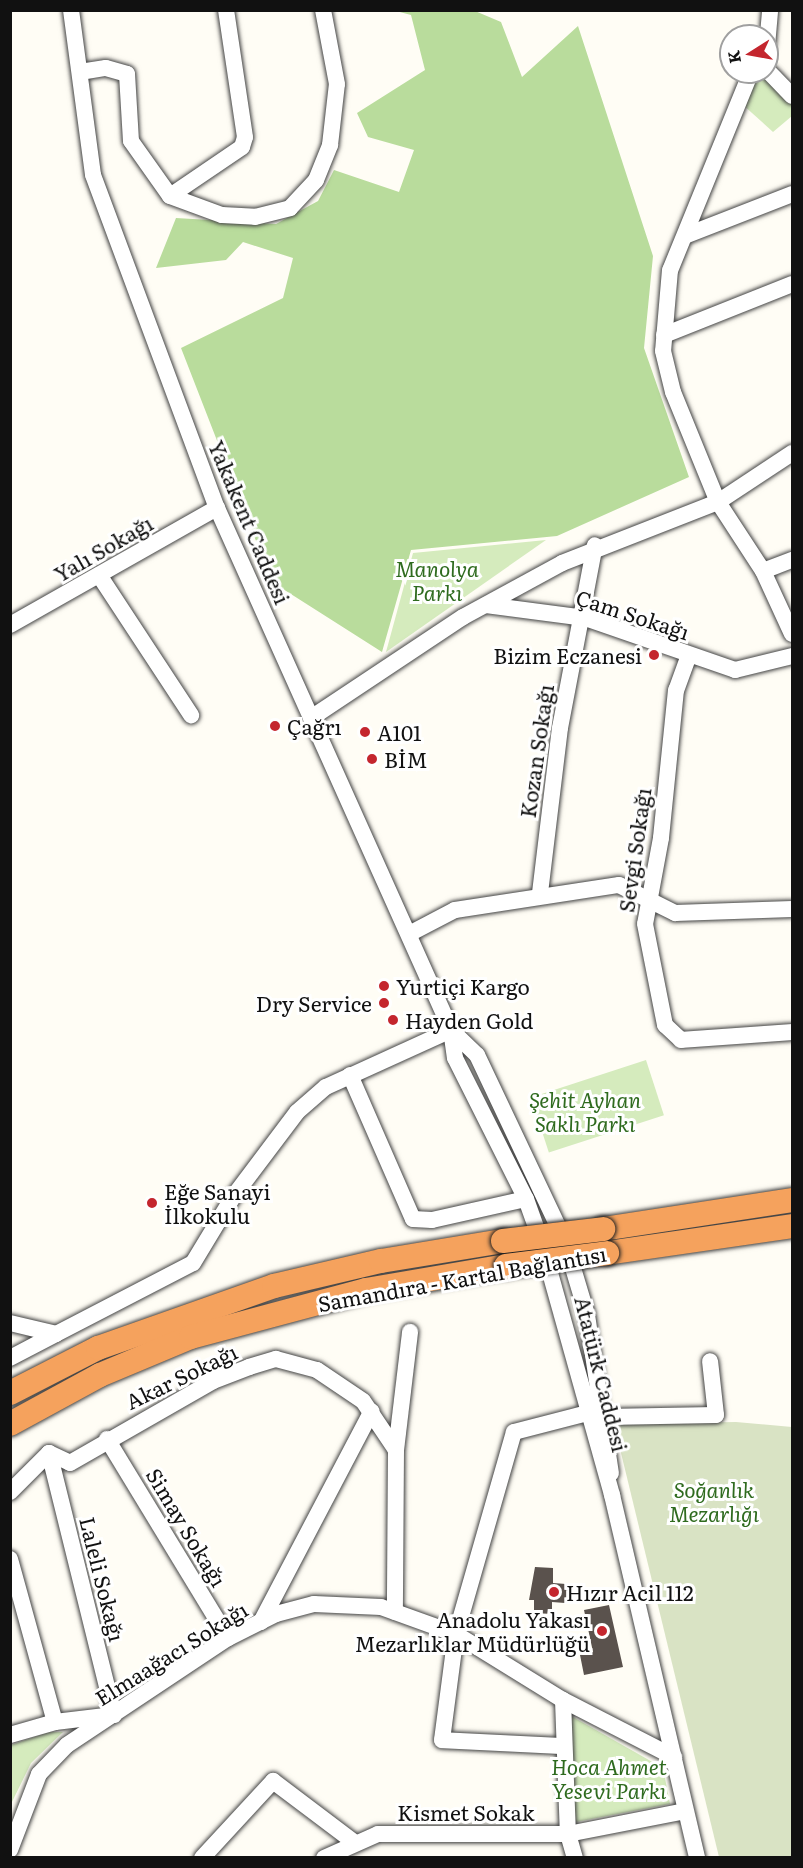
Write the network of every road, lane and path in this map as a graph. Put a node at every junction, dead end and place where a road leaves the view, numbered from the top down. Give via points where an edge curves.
1 (71, 10) edge
2 (226, 10) edge
3 (323, 10) edge
4 (80, 72) junction
5 (779, 82) edge
6 (746, 84) edge
7 (792, 96) edge
8 (792, 194) edge
9 (170, 196) junction
10 (687, 235) junction
11 (792, 284) edge
12 (664, 335) junction
13 (792, 453) edge
14 (718, 502) junction
15 (217, 508) junction
16 (596, 545) junction
17 (792, 560) edge
18 (763, 571) junction
19 (99, 575) junction
20 (486, 605) junction
21 (580, 617) junction
22 (10, 625) edge
23 (792, 634) edge
24 (689, 655) junction
25 (792, 656) edge
26 (191, 715) dead end
27 (311, 718) junction
28 (540, 894) junction
29 (648, 902) junction
30 (792, 909) edge
31 (409, 934) junction
32 (451, 1030) junction
33 (792, 1032) edge
34 (350, 1075) junction
35 (526, 1199) junction
36 (792, 1200) edge
37 (792, 1226) edge
38 (18, 1326) edge
39 (410, 1332) dead end
40 (56, 1334) junction
41 (10, 1358) edge
42 (710, 1361) dead end
43 (10, 1394) edge
44 (372, 1411) junction
45 (588, 1413) junction
46 (605, 1417) junction
47 (10, 1424) edge
48 (107, 1440) junction
49 (396, 1450) junction
50 (49, 1453) junction
51 (10, 1492) edge
52 (612, 1496) junction
53 (10, 1559) edge
54 (395, 1612) junction
55 (261, 1622) junction
56 (456, 1634) junction
57 (228, 1638) junction
58 (563, 1700) junction
59 (114, 1715) junction
60 (55, 1722) junction
61 (10, 1735) edge
62 (563, 1746) junction
63 (675, 1757) junction
64 (685, 1811) junction
65 (568, 1834) junction
66 (354, 1842) junction
67 (11, 1854) edge
68 (202, 1857) edge
69 (324, 1857) edge
70 (575, 1857) edge
71 (697, 1857) edge

1 - 4 street, Yakakent Caddesi
2 - 9 street via 246,137 242,147
3 - 9 street via 337,84 330,145 316,180 290,208 255,217 222,215
4 - 9 street via 106,68 127,74 131,141
4 - 15 street, Yakakent Caddesi via 93,175
5 - 7 street
6 - 10 street via 698,191
8 - 10 street
10 - 12 street via 670,270
11 - 12 street
12 - 14 street via 673,392
13 - 14 street
14 - 16 street
14 - 18 street
15 - 19 street, Yalı Sokağı
15 - 27 street, Yakakent Caddesi
16 - 20 street
16 - 21 street, Kozan Sokağı
17 - 18 street
18 - 23 street
19 - 22 street, Yalı Sokağı
19 - 26 street
20 - 21 street, Çam Sokağı
20 - 27 street
21 - 24 street, Çam Sokağı
21 - 28 street, Kozan Sokağı
24 - 25 street, Çam Sokağı via 735,670
24 - 29 street, Sevgi Sokağı via 676,690 661,838
27 - 31 street, Yakakent Caddesi
28 - 29 street via 619,885 636,890
28 - 31 street via 455,910
29 - 30 street via 675,913
29 - 33 street, Sevgi Sokağı via 645,924 670,1035 681,1040
31 - 32 street, Yakakent Caddesi
32 - 34 street
32 - 35 street, Atatürk Caddesi via 455,1058
32 - 46 street, Atatürk Caddesi via 477,1055 565,1240 587,1315
34 - 35 street via 413,1219 432,1220
34 - 40 street via 326,1087 272,1141 193,1263
35 - 45 street, Atatürk Caddesi via 567,1319
36 - 43 highway, Samandıra - Kartal Bağlantısı, bridge via 381,1261 274,1286 98,1348
37 - 47 highway, Samandıra - Kartal Bağlantısı, bridge via 366,1290 191,1337 100,1376
38 - 40 street
39 - 49 street
40 - 41 street
42 - 46 street via 716,1415
44 - 48 street, Akar Sokağı via 317,1370 276,1359 213,1381
44 - 49 street, Akar Sokağı
44 - 55 street
45 - 52 street, Atatürk Caddesi
45 - 56 street via 514,1432
46 - 52 street, Atatürk Caddesi
48 - 50 street, Akar Sokağı via 70,1463
48 - 57 street, Simay Sokağı
49 - 54 street
50 - 51 street
50 - 59 street, Laleli Sokağı
52 - 63 street, Atatürk Caddesi
53 - 60 street
54 - 55 street, Elmaağacı Sokağı via 314,1604
54 - 56 street, Elmaağacı Sokağı
55 - 57 street, Elmaağacı Sokağı
56 - 58 street, Elmaağacı Sokağı
56 - 62 street via 442,1740
57 - 59 street, Elmaağacı Sokağı
58 - 62 street
58 - 63 street, Elmaağacı Sokağı
59 - 60 street
59 - 67 street, Elmaağacı Sokağı via 67,1745 39,1774
60 - 61 street
62 - 65 street
63 - 64 street, Atatürk Caddesi
64 - 65 street, Kismet Sokak
64 - 71 street, Atatürk Caddesi
65 - 66 street, Kismet Sokak via 414,1832
65 - 70 street
66 - 68 street via 273,1781
66 - 69 street, Kismet Sokak

